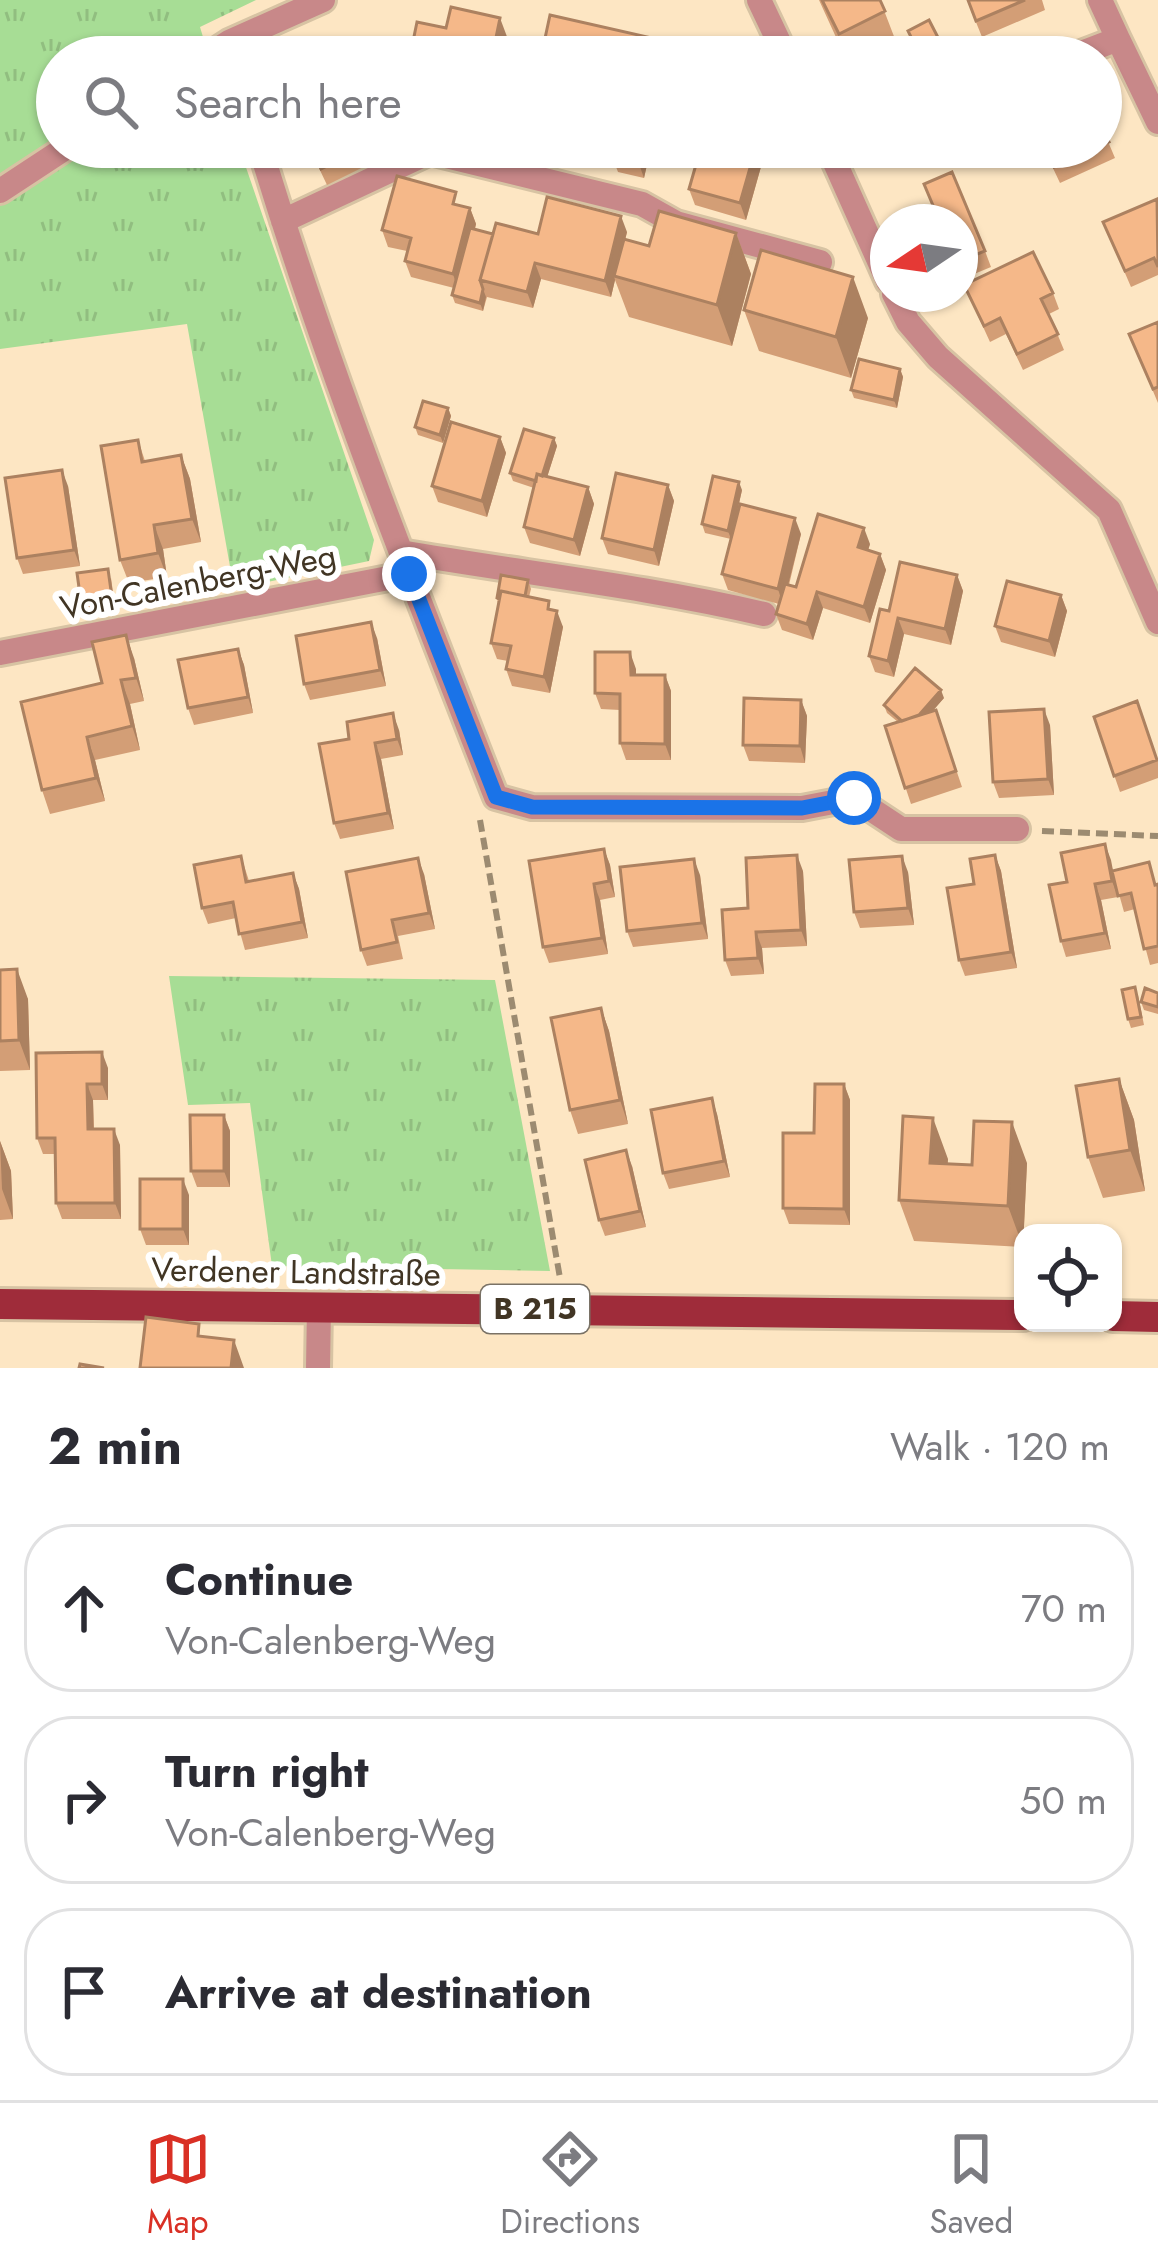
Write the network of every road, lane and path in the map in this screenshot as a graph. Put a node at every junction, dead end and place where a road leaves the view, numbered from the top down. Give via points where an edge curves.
1 (323, 0) edge
2 (759, 0) edge
3 (1100, 0) edge
4 (257, 36) edge
5 (776, 36) edge
6 (1117, 36) edge
7 (1122, 47) edge
8 (1158, 122) edge
9 (36, 168) edge
10 (267, 168) edge
11 (396, 168) edge
12 (495, 168) edge
13 (840, 168) edge
14 (0, 191) edge
15 (283, 221) junction
16 (870, 239) edge
17 (820, 262) edge
18 (903, 312) edge
19 (405, 563) junction
20 (764, 614) dead end
21 (1158, 622) edge
22 (0, 653) edge
23 (496, 797) junction
24 (1017, 830) joint
25 (1158, 836) edge
26 (0, 1304) edge
27 (319, 1307) junction
28 (566, 1309) junction
29 (1014, 1315) edge
30 (1122, 1316) edge
31 (1158, 1317) edge
32 (318, 1368) edge

1 - 4 street
2 - 5 street
3 - 6 street
7 - 8 street
9 - 14 street
10 - 15 street
11 - 15 street
12 - 17 street via 642,204 676,223
13 - 16 street
15 - 19 street
18 - 21 street via 938,357 1109,511
19 - 20 street, Von-Calenberg-Weg via 668,592
19 - 22 street, Von-Calenberg-Weg
19 - 23 street
23 - 24 street via 532,807 599,808 802,808 854,798 901,830
23 - 28 path via 478,822
24 - 25 path
26 - 27 main road, Verdener Landstraße / B 215
27 - 28 main road, Verdener Landstraße / B 215
27 - 32 street
28 - 29 main road, Verdener Landstraße / B 215
30 - 31 main road

